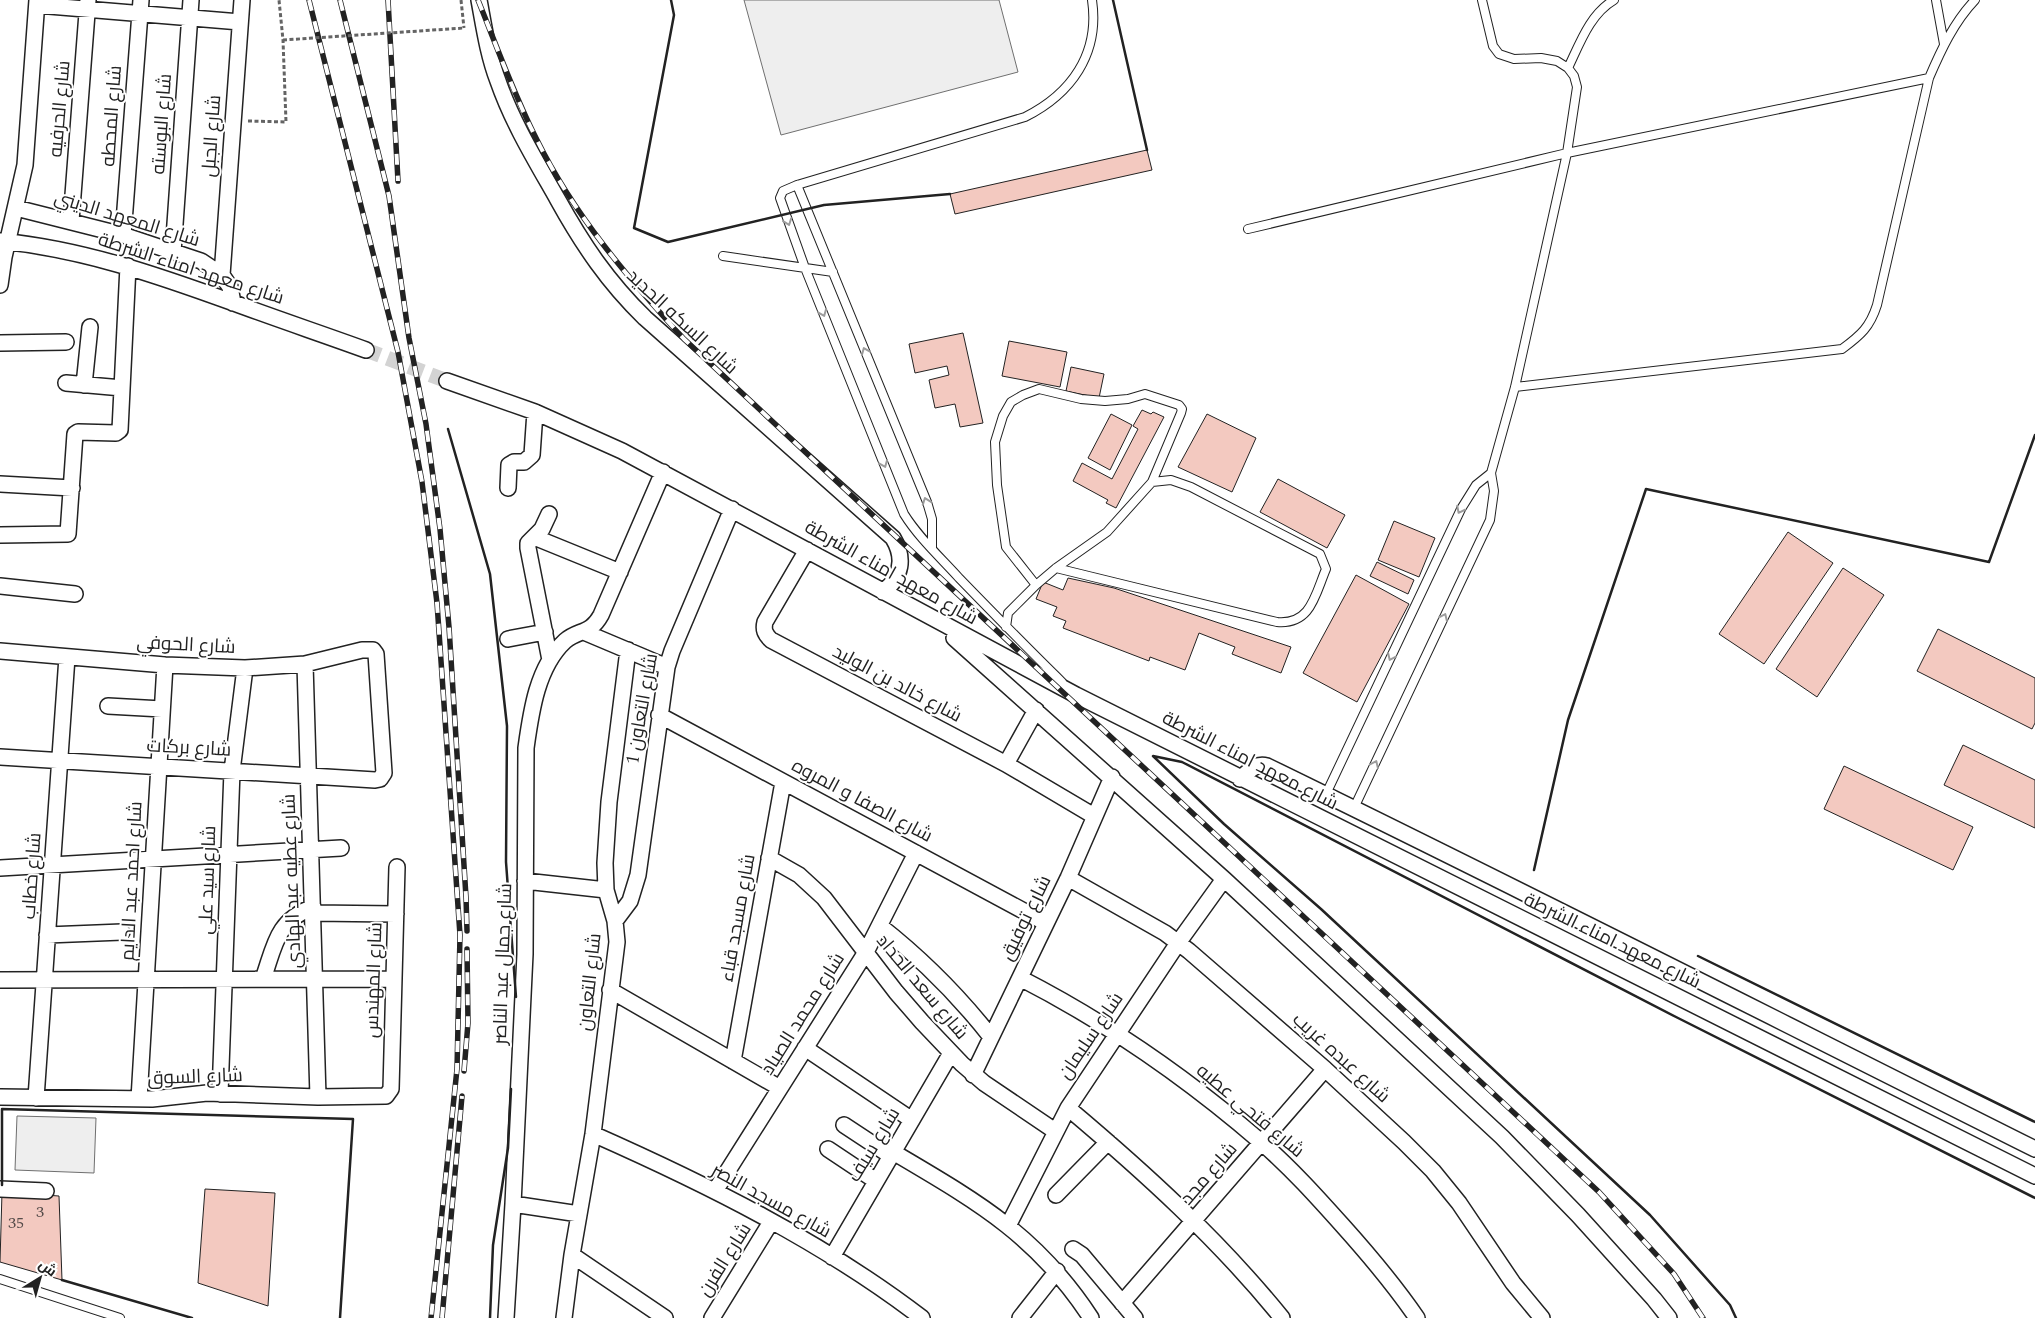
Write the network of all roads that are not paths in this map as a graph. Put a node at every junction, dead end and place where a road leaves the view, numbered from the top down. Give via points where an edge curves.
1 (191, 0) edge
2 (242, 0) edge
3 (479, 0) edge
4 (1092, 0) edge
5 (1482, 0) edge
6 (1614, 0) edge
7 (1936, 0) edge
8 (1975, 0) edge
9 (37, 2) edge
10 (88, 5) edge
11 (140, 7) edge
12 (189, 18) junction
13 (240, 22) junction
14 (1944, 44) junction
15 (1568, 68) junction
16 (1929, 78) junction
17 (1567, 153) junction
18 (797, 185) junction
19 (16, 208) junction
20 (71, 221) junction
21 (1248, 229) dead end
22 (123, 235) junction
23 (4, 241) edge
24 (173, 252) junction
25 (722, 256) dead end
26 (128, 266) junction
27 (805, 268) junction
28 (833, 272) junction
29 (222, 275) junction
30 (0, 285) edge
31 (233, 303) junction
32 (90, 326) dead end
33 (66, 342) dead end
34 (0, 343) edge
35 (366, 350) tunnel mouth
36 (447, 382) tunnel mouth
37 (66, 383) dead end
38 (84, 385) junction
39 (1516, 387) junction
40 (122, 388) junction
41 (535, 412) junction
42 (663, 472) junction
43 (1491, 473) junction
44 (1152, 482) junction
45 (0, 484) edge
46 (72, 488) junction
47 (508, 488) dead end
48 (732, 509) junction
49 (549, 514) dead end
50 (0, 535) edge
51 (534, 537) junction
52 (932, 549) junction
53 (806, 550) junction
54 (1056, 568) junction
55 (620, 572) junction
56 (1036, 585) junction
57 (0, 586) edge
58 (883, 592) junction
59 (75, 594) dead end
60 (936, 622) junction
61 (1006, 627) junction
62 (545, 632) junction
63 (584, 632) junction
64 (508, 639) dead end
65 (628, 650) junction
66 (0, 651) edge
67 (67, 657) junction
68 (550, 660) junction
69 (305, 664) junction
70 (165, 665) junction
71 (667, 667) junction
72 (245, 668) junction
73 (1076, 695) junction
74 (108, 706) dead end
75 (162, 709) junction
76 (1036, 710) junction
77 (659, 715) junction
78 (0, 757) edge
79 (60, 760) junction
80 (1006, 764) junction
81 (159, 767) junction
82 (232, 771) junction
83 (308, 776) junction
84 (1112, 777) junction
85 (1240, 779) junction
86 (375, 780) joint
87 (783, 782) junction
88 (1326, 794) junction
89 (1354, 808) junction
90 (1094, 816) junction
91 (341, 848) dead end
92 (310, 850) junction
93 (916, 853) junction
94 (229, 854) junction
95 (769, 858) junction
96 (154, 859) junction
97 (52, 865) junction
98 (397, 867) dead end
99 (0, 868) edge
100 (1068, 878) junction
101 (1224, 879) junction
102 (525, 881) junction
103 (606, 890) junction
104 (312, 910) junction
105 (396, 914) junction
106 (615, 921) junction
107 (1046, 923) junction
108 (880, 926) junction
109 (122, 932) dead end
110 (47, 935) junction
111 (1178, 943) junction
112 (866, 952) junction
113 (1664, 963) junction
114 (1020, 978) junction
115 (264, 979) junction
116 (394, 979) junction
117 (0, 980) edge
118 (44, 980) junction
119 (147, 980) junction
120 (225, 980) junction
121 (315, 980) junction
122 (1652, 983) junction
123 (610, 990) junction
124 (1117, 1034) junction
125 (991, 1037) junction
126 (805, 1048) junction
127 (951, 1054) junction
128 (733, 1061) junction
129 (1325, 1069) junction
130 (973, 1074) junction
131 (780, 1088) junction
132 (389, 1093) joint
133 (220, 1094) junction
134 (0, 1097) edge
135 (318, 1097) junction
136 (36, 1098) junction
137 (139, 1099) junction
138 (1068, 1108) junction
139 (912, 1120) junction
140 (844, 1125) dead end
141 (1055, 1131) junction
142 (593, 1134) junction
143 (1108, 1142) junction
144 (1262, 1143) junction
145 (2035, 1148) edge
146 (828, 1149) dead end
147 (892, 1154) junction
148 (2034, 1173) edge
149 (876, 1181) junction
150 (0, 1190) edge
151 (715, 1191) junction
152 (46, 1192) dead end
153 (1056, 1195) dead end
154 (514, 1204) junction
155 (579, 1214) junction
156 (771, 1222) junction
157 (1193, 1223) junction
158 (1008, 1226) junction
159 (1073, 1249) dead end
160 (572, 1255) junction
161 (832, 1257) junction
162 (1056, 1271) junction
163 (0, 1279) edge
164 (1122, 1303) junction
165 (120, 1318) edge
166 (506, 1318) edge
167 (564, 1318) edge
168 (665, 1318) edge
169 (712, 1318) edge
170 (922, 1318) edge
171 (1020, 1318) edge
172 (1091, 1318) edge
173 (1135, 1318) edge
174 (1282, 1318) edge
175 (1417, 1318) edge
176 (1542, 1318) edge
177 (1669, 1318) edge

1 - 12 street, شارع البوسته
2 - 13 street, شارع الجبل
3 - 58 street, شارع السكه الحديد via 488,48 510,111 539,170 590,255 645,318 893,538 898,547 900,567 897,577
4 - 18 lane via 1093,29 1082,66 1058,97 1043,109
5 - 15 lane via 1493,46 1499,54 1514,59 1541,58
6 - 15 lane via 1590,23
7 - 14 lane
8 - 14 lane via 1964,11
9 - 10 street
9 - 19 street via 25,165
10 - 11 street
10 - 20 street, شارع الحرفيه
11 - 12 street
11 - 22 street, شارع المحطه
12 - 13 street
12 - 24 street, شارع البوسته
13 - 29 street, شارع الجبل
14 - 16 lane
15 - 17 lane via 1577,88
16 - 17 lane
16 - 39 lane via 1877,304 1871,321 1859,337 1842,349
17 - 21 lane
17 - 39 lane
18 -> 27 lane via 783,191 780,198
18 - 28 lane
19 - 20 street, شارع المعهد الديني
19 - 23 street
20 - 22 street, شارع المعهد الديني
22 - 24 street, شارع المعهد الديني
23 - 26 street, شارع معهد امناء الشرطة via 72,251
23 - 30 street
24 - 29 street, شارع المعهد الديني via 201,261
25 - 27 lane
26 - 31 street, شارع معهد امناء الشرطة
26 - 40 street
27 - 28 lane
27 -> 52 lane via 904,514
52 -> 28 lane via 932,519 927,502
29 - 31 street via 230,287
31 - 35 street, شارع معهد امناء الشرطة
32 - 38 street
33 - 34 street
36 - 41 street, شارع معهد امناء الشرطة
37 - 38 street
38 - 40 street
39 - 43 lane
40 - 46 street via 119,432 75,434
41 - 42 street, شارع معهد امناء الشرطة
41 - 47 street via 532,455 524,462 509,465
42 - 48 street, شارع معهد امناء الشرطة
42 - 55 street, شارع جمال عبد الناصر
43 -> 88 lane via 1476,485 1461,509
89 -> 43 lane via 1490,520 1494,492
44 - 54 lane via 1107,532
44 - 54 lane via 1171,480 1190,487 1320,554 1326,570 1305,614 1289,623 1277,622
44 - 56 lane via 1181,413 1180,405 1145,394 1105,402 1039,389 1011,402 995,442 1004,538 1006,546
45 - 46 street
46 - 50 street via 68,534
48 - 53 street, شارع معهد امناء الشرطة
48 - 71 street, شارع التعاون 1
49 - 51 street
51 - 55 street
51 - 62 street via 528,548
52 - 61 lane
53 - 58 street, شارع معهد امناء الشرطة
53 - 80 street, شارع خالد بن الوليد via 765,622 766,636
54 - 56 lane
55 - 63 street, شارع جمال عبد الناصر via 597,622
56 - 61 lane via 1008,613
57 - 59 street
58 - 60 street, شارع معهد امناء الشرطة
60 - 73 street, شارع معهد امناء الشرطة
60 - 76 street
61 - 73 lane
62 - 64 street
62 - 68 street
63 - 65 street
63 - 68 street, شارع جمال عبد الناصر via 567,640
65 - 71 street
65 - 103 street, شارع التعاون via 609,802
66 - 67 street, شارع الحوفي
67 - 70 street, شارع الحوفي
67 - 79 street, شارع خطاب
68 - 102 street, شارع جمال عبد الناصر via 534,703 526,748
69 - 72 street, شارع الحوفي
69 - 83 street, شارع عطيه عبد الهادي
69 - 86 street, شارع الحوفي via 368,649 376,654 384,773
70 - 72 street, شارع الحوفي
70 - 75 street, شارع احمد عبد الدايم
71 - 77 street, شارع التعاون 1
72 - 82 street, شارع سيد علي
73 - 85 street, شارع معهد امناء الشرطة
74 - 75 street
75 - 81 street, شارع احمد عبد الدايم
76 - 80 street
76 - 84 street
77 - 87 street, شارع الصفا و المروه
77 - 106 street, شارع التعاون 1 via 638,875 630,901
78 - 79 street, شارع بركات
79 - 81 street, شارع بركات
79 - 97 street, شارع خطاب
80 - 90 street, شارع خالد بن الوليد
81 - 82 street, شارع بركات
81 - 96 street, شارع احمد عبد الدايم
82 - 83 street, شارع بركات
82 - 94 street, شارع سيد علي
83 - 86 street, شارع بركات
83 - 92 street, شارع عطيه عبد الهادي
84 - 90 street, شارع توفيق
84 - 101 street
85 - 88 street via 1260,764
85 - 122 street, شارع معهد امناء الشرطة
87 - 93 street, شارع الصفا و المروه
87 - 95 street, شارع مسجد قباء
88 - 89 street
89 - 113 street
90 - 100 street, شارع توفيق
91 - 92 street
92 - 94 street
92 - 104 street, شارع عطيه عبد الهادي
93 - 107 street, شارع الصفا و المروه
93 - 108 street, شارع محمد الصياد
94 - 96 street
94 - 120 street, شارع سيد علي
95 - 112 street, شارع سعد الحداد via 799,875 818,892
95 - 128 street, شارع مسجد قباء
96 - 97 street
96 - 119 street, شارع احمد عبد الدايم
97 - 99 street
97 - 110 street, شارع خطاب
98 - 105 street, شارع المهندس
100 - 107 street, شارع توفيق
100 - 111 street, شارع عبده غريب
101 - 111 street, شارع سليمان
101 - 177 street via 1502,1137 1578,1215
102 - 103 street
102 - 154 street, شارع جمال عبد الناصر
103 - 106 street, شارع التعاون
104 - 105 street
104 - 115 street via 300,912 280,931
104 - 121 street, شارع عطيه عبد الهادي
105 - 116 street, شارع المهندس
106 - 123 street, شارع التعاون via 616,942
107 - 114 street, شارع توفيق
108 - 112 street, شارع محمد الصياد
108 - 125 street via 940,977
109 - 110 street
110 - 118 street, شارع خطاب
111 - 124 street, شارع سليمان
111 - 129 street, شارع عبده غريب
112 - 126 street, شارع محمد الصياد
112 - 127 street, شارع سعد الحداد via 896,992
113 - 122 street
113 - 145 street
114 - 124 street, شارع فتحي عطيه via 1058,997
114 - 125 street, شارع توفيق
115 - 120 street
115 - 121 street
116 - 121 street
116 - 132 street, شارع المهندس
117 - 118 street
118 - 119 street
118 - 136 street, شارع خطاب
119 - 120 street
119 - 137 street, شارع احمد عبد الدايم
120 - 133 street, شارع سيد علي
121 - 135 street, شارع عطيه عبد الهادي
122 - 148 street, شارع معهد امناء الشرطة
123 - 128 street
123 - 142 street, شارع التعاون
124 - 138 street, شارع سليمان
124 - 144 street, شارع فتحي عطيه via 1192,1087
125 - 130 street, شارع توفيق
126 - 131 street, شارع محمد الصياد
126 - 139 street
127 - 130 street, شارع سعد الحداد
127 - 139 street, شارع سيف
128 - 131 street
129 - 144 street, شارع مجد
129 - 176 street, شارع عبده غريب via 1433,1172
130 - 141 street, شارع سعد الحداد
131 - 151 street, شارع محمد الصياد
132 - 135 street, شارع السوق via 383,1097
133 - 135 street, شارع السوق
133 - 137 street, شارع السوق via 193,1093
134 - 136 street, شارع السوق
136 - 137 street, شارع السوق
138 - 141 street, شارع سليمان
138 - 143 street
139 - 147 street, شارع سيف
140 - 147 street
141 - 158 street, شارع سليمان
142 - 151 street, شارع مسجد النصر
142 - 155 street, شارع التعاون
143 - 153 street
143 - 157 street
144 - 157 street, شارع مجد
144 - 175 street, شارع فتحي عطيه via 1367,1253
146 - 149 street
147 - 149 street, شارع سيف
147 - 158 street via 968,1196
149 - 161 street, شارع سيف
150 - 152 street
151 - 156 street, شارع مسجد النصر
154 - 155 street
154 - 166 street, شارع جمال عبد الناصر
155 - 160 street, شارع التعاون
156 - 161 street, شارع مسجد النصر
156 - 169 street, شارع الفرن
157 - 164 street, شارع مجد
157 - 174 street
158 - 162 street
159 - 164 street via 1082,1255
160 - 167 street, شارع التعاون
160 - 168 street
161 - 170 street, شارع مسجد النصر
162 - 171 street
162 - 172 street
163 - 165 lane
164 - 173 street

